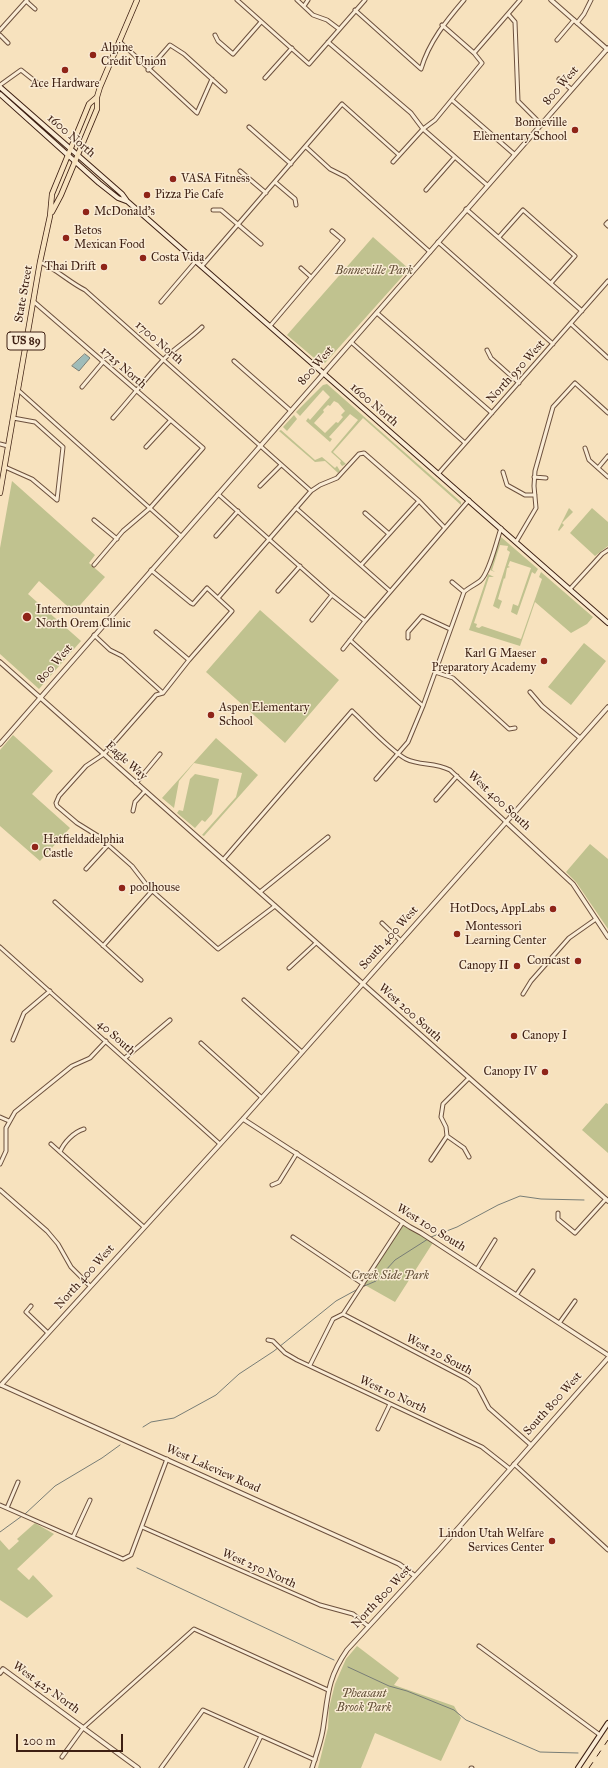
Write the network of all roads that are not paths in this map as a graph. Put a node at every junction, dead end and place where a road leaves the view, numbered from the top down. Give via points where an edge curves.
1 (26, 0) edge
2 (137, 0) edge
3 (237, 0) edge
4 (297, 0) edge
5 (308, 0) edge
6 (365, 0) edge
7 (464, 0) edge
8 (520, 0) edge
9 (551, 0) edge
10 (591, 0) edge
11 (304, 6) junction
12 (35, 9) dead end
13 (355, 10) junction
14 (508, 14) junction
15 (262, 22) junction
16 (575, 22) junction
17 (442, 25) junction
18 (339, 29) junction
19 (0, 30) edge
20 (215, 34) dead end
21 (0, 35) edge
22 (557, 40) dead end
23 (119, 42) junction
24 (328, 42) junction
25 (8, 43) dead end
26 (292, 48) junction
27 (608, 49) edge
28 (474, 53) junction
29 (148, 70) junction
30 (265, 78) dead end
31 (212, 79) junction
32 (559, 79) dead end
33 (0, 86) edge
34 (41, 86) dead end
35 (571, 89) junction
36 (225, 92) dead end
37 (0, 94) edge
38 (96, 98) junction
39 (452, 100) junction
40 (541, 124) junction
41 (249, 127) dead end
42 (423, 129) junction
43 (306, 147) junction
44 (70, 149) junction
45 (514, 154) junction
46 (67, 155) junction
47 (77, 155) junction
48 (399, 155) junction
49 (455, 157) junction
50 (74, 162) junction
51 (393, 162) dead end
52 (291, 164) junction
53 (240, 171) dead end
54 (275, 182) junction
55 (486, 185) junction
56 (426, 190) dead end
57 (266, 193) junction
58 (127, 201) junction
59 (296, 205) dead end
60 (466, 209) junction
61 (213, 210) dead end
62 (50, 216) junction
63 (238, 224) junction
64 (332, 231) dead end
65 (499, 237) junction
66 (438, 242) junction
67 (261, 244) dead end
68 (430, 252) junction
69 (196, 261) junction
70 (40, 262) junction
71 (202, 266) junction
72 (301, 268) dead end
73 (311, 277) junction
74 (608, 281) edge
75 (551, 283) junction
76 (33, 301) junction
77 (161, 302) dead end
78 (582, 311) junction
79 (377, 312) junction
80 (571, 324) junction
81 (270, 326) junction
82 (202, 327) dead end
83 (351, 342) junction
84 (553, 344) junction
85 (487, 350) dead end
86 (607, 356) edge
87 (164, 359) junction
88 (234, 361) dead end
89 (103, 362) junction
90 (323, 373) junction
91 (519, 383) junction
92 (82, 387) dead end
93 (18, 390) junction
94 (137, 392) junction
95 (291, 410) junction
96 (492, 413) junction
97 (608, 413) edge
98 (13, 418) junction
99 (113, 418) dead end
100 (170, 421) junction
101 (465, 443) junction
102 (0, 444) edge
103 (8, 446) junction
104 (260, 446) junction
105 (146, 447) dead end
106 (585, 448) dead end
107 (608, 456) edge
108 (281, 465) junction
109 (5, 467) junction
110 (598, 468) junction
111 (503, 472) dead end
112 (438, 474) junction
113 (534, 476) junction
114 (608, 477) edge
115 (546, 478) dead end
116 (260, 486) dead end
117 (311, 491) junction
118 (0, 493) edge
119 (218, 494) junction
120 (535, 495) junction
121 (469, 500) junction
122 (418, 501) junction
123 (150, 508) junction
124 (296, 508) junction
125 (238, 511) junction
126 (365, 513) dead end
127 (94, 520) dead end
128 (445, 528) junction
129 (501, 528) junction
130 (389, 534) junction
131 (181, 536) junction
132 (216, 536) dead end
133 (116, 539) junction
134 (270, 539) junction
135 (516, 542) junction
136 (608, 550) edge
137 (94, 565) dead end
138 (360, 565) junction
139 (300, 566) junction
140 (151, 570) junction
141 (452, 582) dead end
142 (570, 589) junction
143 (278, 591) dead end
144 (390, 592) junction
145 (464, 592) junction
146 (332, 595) junction
147 (218, 598) junction
148 (312, 620) dead end
149 (364, 621) junction
150 (608, 623) edge
151 (450, 629) junction
152 (156, 632) dead end
153 (94, 635) junction
154 (408, 638) dead end
155 (350, 640) junction
156 (343, 649) dead end
157 (189, 660) junction
158 (0, 662) edge
159 (435, 672) junction
160 (530, 692) dead end
161 (163, 693) junction
162 (39, 697) junction
163 (423, 706) junction
164 (608, 707) edge
165 (516, 728) dead end
166 (580, 738) junction
167 (0, 744) edge
168 (398, 753) junction
169 (104, 754) junction
170 (160, 754) dead end
171 (457, 776) junction
172 (376, 779) dead end
173 (136, 783) junction
174 (145, 791) junction
175 (436, 800) dead end
176 (133, 811) dead end
177 (506, 822) junction
178 (328, 837) dead end
179 (200, 839) joint
180 (108, 845) junction
181 (223, 860) junction
182 (86, 869) dead end
183 (152, 891) junction
184 (260, 892) junction
185 (55, 902) dead end
186 (275, 906) junction
187 (596, 919) junction
188 (382, 923) dead end
189 (608, 937) edge
190 (401, 941) junction
191 (316, 943) junction
192 (103, 946) junction
193 (0, 947) edge
194 (289, 968) dead end
195 (141, 980) dead end
196 (362, 984) junction
197 (50, 991) junction
198 (523, 994) dead end
199 (244, 1000) dead end
200 (170, 1020) dead end
201 (13, 1040) dead end
202 (106, 1041) junction
203 (201, 1043) dead end
204 (302, 1052) junction
205 (125, 1058) junction
206 (469, 1078) junction
207 (261, 1098) junction
208 (0, 1117) edge
209 (243, 1119) junction
210 (9, 1121) junction
211 (84, 1129) dead end
212 (447, 1136) junction
213 (50, 1144) dead end
214 (220, 1144) junction
215 (60, 1152) junction
216 (297, 1153) junction
217 (469, 1157) dead end
218 (431, 1160) dead end
219 (0, 1164) edge
220 (185, 1183) joint
221 (272, 1185) dead end
222 (0, 1190) edge
223 (607, 1200) edge
224 (558, 1213) dead end
225 (403, 1222) junction
226 (144, 1227) junction
227 (293, 1237) dead end
228 (496, 1240) dead end
229 (477, 1268) junction
230 (533, 1271) dead end
231 (363, 1284) junction
232 (90, 1286) junction
233 (516, 1294) junction
234 (575, 1301) dead end
235 (31, 1306) dead end
236 (343, 1314) junction
237 (560, 1322) junction
238 (48, 1333) junction
239 (268, 1340) dead end
240 (608, 1355) edge
241 (608, 1358) edge
242 (310, 1365) junction
243 (1, 1385) edge
244 (390, 1404) junction
245 (378, 1429) dead end
246 (531, 1444) junction
247 (167, 1459) junction
248 (514, 1464) junction
249 (510, 1469) junction
250 (18, 1482) dead end
251 (90, 1500) dead end
252 (0, 1505) edge
253 (7, 1508) junction
254 (142, 1527) junction
255 (73, 1537) junction
256 (608, 1550) edge
257 (415, 1576) junction
258 (368, 1626) junction
259 (479, 1646) dead end
260 (1, 1668) edge
261 (0, 1673) edge
262 (328, 1690) junction
263 (608, 1724) edge
264 (83, 1728) junction
265 (600, 1735) junction
266 (261, 1736) junction
267 (62, 1757) dead end
268 (315, 1760) junction
269 (138, 1768) edge
270 (161, 1768) edge
271 (246, 1768) edge
272 (312, 1768) edge
273 (578, 1768) edge

1 - 12 street
1 - 19 street
2 - 23 main road, State Street / US 89
3 - 15 street
4 - 11 street
5 - 11 street
6 - 13 street
7 - 17 street
8 - 14 street
9 - 16 street
10 - 16 street via 584,14
11 - 18 street via 314,15
13 - 17 street via 421,69 428,49
13 - 18 street
14 - 28 street
14 - 40 street via 514,22 518,101
15 - 20 street via 233,54 218,41
15 - 26 street
16 - 22 street
16 - 27 street
17 - 28 street
18 - 24 street
21 - 25 street
23 - 29 street
23 - 38 main road, State Street / US 89
24 - 26 street via 309,64
24 - 42 street via 411,113
26 - 30 street
27 - 35 street, 800 West
28 - 39 street via 482,61 481,67
29 - 31 street via 170,45
29 - 31 street via 197,113
31 - 36 street
32 - 35 street
33 - 34 street via 21,70
33 - 44 main road, 1600 North
35 - 40 street, 800 West
37 - 46 main road, 1600 North
38 - 44 main road, State Street / US 89 via 89,104
38 - 47 main road, State Street / US 89 via 97,108
39 - 42 street via 435,120
39 - 45 street
40 - 45 street, 800 West
41 - 52 street
42 - 48 street
42 - 49 street
43 - 48 street via 342,104
43 - 52 street
43 - 68 street via 330,169 346,177
44 - 46 main road, State Street / US 89
44 - 47 main road, 1600 North
45 - 55 street, 800 West
46 - 50 main road, 1600 North
46 - 62 main road, State Street / US 89 via 52,194
47 - 50 main road, State Street / US 89
47 - 58 main road, 1600 North
48 - 51 street
49 - 55 street
49 - 56 street
50 - 58 main road, 1600 North via 118,198
50 - 62 main road, State Street / US 89
52 - 54 street
53 - 57 street
54 - 57 street
54 - 59 street via 294,199
55 - 60 street, 800 West
57 - 63 street
58 - 69 main road, 1600 North
60 - 65 street
60 - 66 street, 800 West
61 - 63 street via 221,210
62 - 70 main road, State Street / US 89
63 - 67 street
63 - 71 street
64 - 73 street via 343,240
65 - 75 street
65 - 75 street via 523,210 575,256
66 - 68 street, 800 West
66 - 84 street
68 - 79 street, 800 West
69 - 71 main road, 1600 North
69 - 77 street
70 - 76 main road, State Street / US 89
70 - 87 street, 1700 North via 85,290
71 - 81 main road, 1600 North
72 - 73 street
73 - 81 street
74 - 78 street, North 950 West
75 - 78 street
76 - 89 street, 1725 North
76 - 93 main road, State Street / US 89
78 - 80 street, North 950 West
79 - 83 street, 800 West
79 - 96 street
80 - 84 street, North 950 West
80 - 86 street
81 - 90 main road, 1600 North
82 - 87 street
83 - 90 street, 800 West
83 - 101 street
84 - 91 street, North 950 West
85 - 91 street via 491,358
87 - 94 street
87 - 104 street, 1700 North
88 - 95 street
89 - 92 street
89 - 94 street, 1725 North
90 - 95 street, 800 West
90 - 112 main road, 1600 North
91 - 96 street, North 950 West
93 - 98 main road, State Street / US 89
93 - 123 street
94 - 99 street
94 - 100 street, 1725 North
95 - 104 street, 800 West
96 - 101 street, North 950 West
97 - 113 street via 575,383 553,407
98 - 103 main road, State Street / US 89
98 - 109 street via 36,422 63,447 57,500 32,479
100 - 105 street
100 - 123 street, 1725 North via 203,448
101 - 112 street, North 950 West
102 - 103 street
103 - 109 main road, State Street / US 89
104 - 108 street, 1700 North
104 - 119 street, 800 West
106 - 110 street via 589,460
107 - 110 street
108 - 116 street
108 - 117 street, 1700 North
109 - 118 main road, State Street / US 89
110 - 114 street
111 - 120 street via 507,485 526,495
112 - 121 main road, 1600 North
113 - 115 street
113 - 120 street
117 - 122 street via 336,478 358,454 364,453
117 - 124 street
119 - 125 street
119 - 131 street, 800 West
120 - 135 street via 536,508
121 - 128 street
121 - 129 main road, 1600 North
122 - 128 street
122 - 130 street
123 - 131 street
123 - 133 street
124 - 134 street
124 - 138 street
125 - 132 street
125 - 134 street
126 - 130 street
127 - 133 street
128 - 144 street
129 - 135 main road, 1600 North
129 - 145 street via 481,581
130 - 138 street
131 - 140 street, 800 West
133 - 137 street
134 - 139 street
134 - 147 street
135 - 142 main road, 1600 North
136 - 142 street
138 - 144 street
139 - 143 street
139 - 146 street
140 - 147 street via 193,604 207,588
140 - 153 street, 800 West
141 - 145 street
142 - 150 main road, 1600 North
144 - 149 street
145 - 151 street
146 - 148 street
146 - 149 street
147 - 157 street via 232,611
149 - 155 street
151 - 154 street via 422,616 408,632
151 - 159 street
152 - 157 street
153 - 161 street
153 - 162 street, 800 West
155 - 156 street
155 - 163 street
157 - 161 street
158 - 162 street, Eagle Way
159 - 163 street
159 - 165 street via 448,675 509,729
160 - 166 street via 542,706
161 - 169 street via 156,695
162 - 167 street, 800 West
162 - 169 street, Eagle Way
163 - 168 street via 408,742
164 - 166 street, South 400 West
166 - 177 street, South 400 West
168 - 171 street, West 400 South via 407,760 440,766
168 - 172 street
168 - 181 street, West 400 South via 352,711
169 - 173 street, Eagle Way
169 - 180 street via 86,766 59,796 56,803 77,823
170 - 173 street
171 - 175 street
171 - 177 street, West 400 South
173 - 174 street, Eagle Way
174 - 176 street via 136,802
174 - 179 street, Eagle Way
177 - 187 street, West 400 South via 573,884
177 - 190 street, South 400 West
178 - 184 street
179 - 181 street, West 200 South
180 - 182 street
180 - 183 street via 140,874
181 - 184 street, West 200 South
183 - 186 street via 218,949
183 - 192 street
184 - 186 street, West 200 South
185 - 192 street
186 - 191 street, West 200 South
187 - 189 street, West 400 South
187 - 198 street via 569,938 531,980
188 - 190 street
190 - 196 street, South 400 West
191 - 194 street
191 - 196 street, West 200 South
192 - 195 street
193 - 197 street, 40 South
196 - 204 street, South 400 West
196 - 206 street, West 200 South
197 - 201 street via 24,1013
197 - 202 street, 40 South
199 - 204 street
200 - 205 street
202 - 205 street, 40 South
202 - 210 street via 90,1058 72,1066 21,1107
203 - 207 street
204 - 207 street, South 400 West
205 - 214 street, 40 South
206 - 212 street via 443,1104 441,1117
206 - 223 street, West 200 South
207 - 209 street, South 400 West
208 - 210 street
209 - 214 street, South 400 West
209 - 216 street, West 100 South
210 - 219 street via 6,1151
211 - 215 street via 62,1146
212 - 217 street via 464,1148
212 - 218 street
213 - 215 street
214 - 220 street, South 400 West
215 - 226 street
216 - 221 street via 279,1182
216 - 225 street, West 100 South
220 - 226 street, North 400 West
222 - 232 street via 47,1231 71,1267
223 - 224 street via 575,1233 558,1219
225 - 229 street, West 100 South
225 - 231 street
226 - 232 street, North 400 West
227 - 231 street
228 - 229 street
229 - 233 street, West 100 South
230 - 233 street
231 - 236 street
232 - 238 street, North 400 West
233 - 237 street, West 100 South
234 - 237 street
235 - 238 street via 26,1312
236 - 242 street via 333,1319
236 - 246 street, West 20 South via 467,1379 478,1387 490,1408
237 - 240 street, West 100 South
238 - 243 street, North 400 West
239 - 242 street, West 10 North via 273,1340 285,1353
241 - 246 street, South 800 West
242 - 244 street, West 10 North
243 - 247 street, West Lakeview Road
244 - 245 street
244 - 249 street, West 10 North via 482,1447
246 - 248 street, South 800 West
247 - 254 street
247 - 257 street, West Lakeview Road via 399,1564
248 - 249 street, North 800 West
248 - 256 street
249 - 257 street, North 800 West
250 - 253 street
251 - 255 street
252 - 253 street
253 - 255 street
254 - 255 street via 131,1555 126,1559
254 - 258 street, West 250 North via 320,1605 353,1614
257 - 258 street, North 800 West
258 - 262 street, North 800 West via 339,1661
259 - 265 street
260 - 261 street
260 - 264 street, West 425 North
262 - 264 street via 194,1629
262 - 268 street, North 800 West via 323,1730
263 - 265 main road
264 - 267 street
264 - 269 street, West 425 North
265 - 273 main road
266 - 268 street
266 - 270 street via 203,1710
266 - 271 street
268 - 272 street, North 800 West

